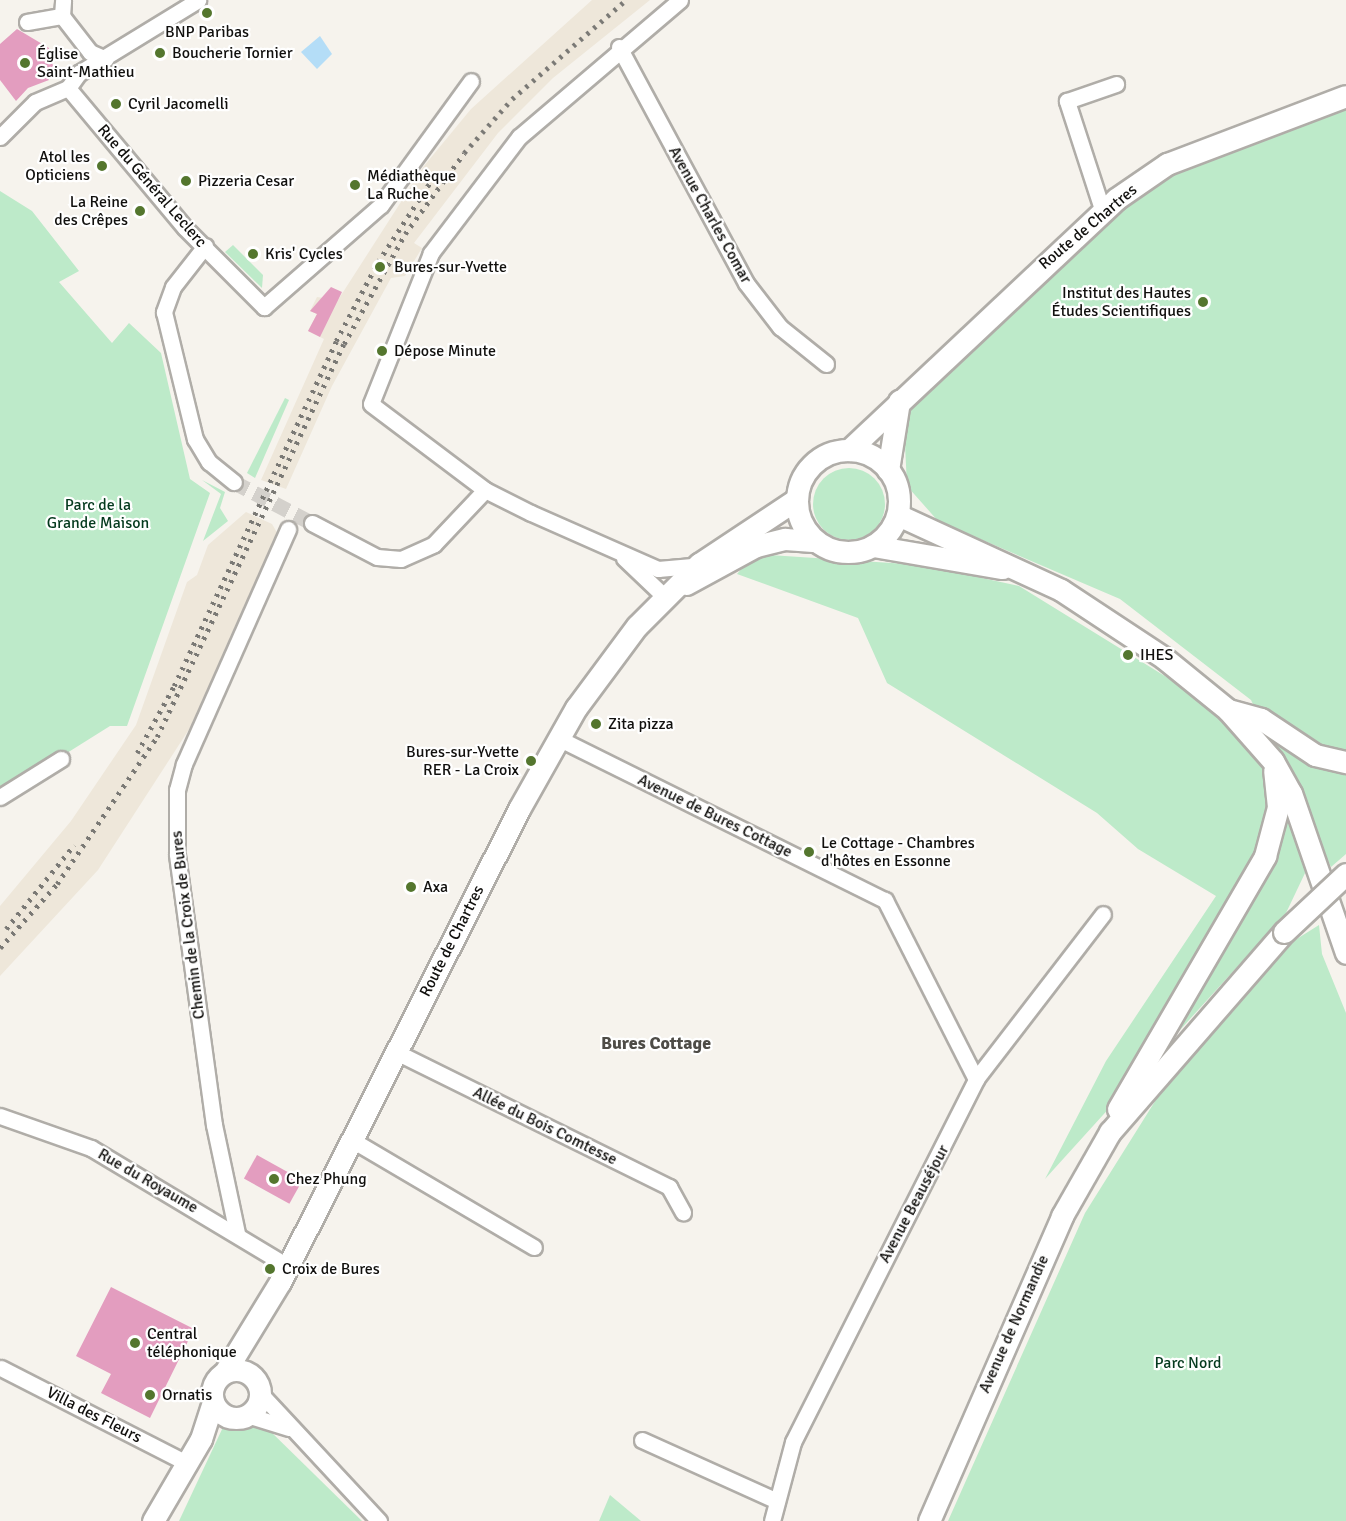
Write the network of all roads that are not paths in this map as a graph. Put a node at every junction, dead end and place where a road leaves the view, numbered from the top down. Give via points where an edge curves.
1 (198, 0) edge
2 (680, 0) edge
3 (63, 8) edge
4 (27, 22) dead end
5 (619, 47) junction
6 (106, 60) junction
7 (471, 81) dead end
8 (1116, 84) dead end
9 (68, 88) junction
10 (1346, 96) edge
11 (0, 137) edge
12 (1103, 212) junction
13 (205, 246) junction
14 (826, 364) dead end
15 (899, 401) junction
16 (849, 450) junction
17 (888, 470) junction
18 (234, 482) tunnel mouth
19 (485, 490) junction
20 (797, 499) junction
21 (898, 515) junction
22 (312, 523) tunnel mouth
23 (288, 529) dead end
24 (816, 541) junction
25 (873, 546) junction
26 (622, 555) junction
27 (699, 564) junction
28 (1013, 567) junction
29 (683, 585) junction
30 (666, 598) junction
31 (1228, 710) junction
32 (558, 738) junction
33 (61, 759) dead end
34 (1273, 761) junction
35 (1346, 762) edge
36 (0, 797) edge
37 (1346, 874) edge
38 (1104, 914) dead end
39 (1346, 953) edge
40 (396, 1052) junction
41 (976, 1079) junction
42 (0, 1116) edge
43 (1110, 1132) junction
44 (352, 1140) junction
45 (683, 1212) dead end
46 (237, 1233) junction
47 (534, 1247) dead end
48 (287, 1266) junction
49 (258, 1322) junction
50 (1, 1368) edge
51 (225, 1372) junction
52 (257, 1386) junction
53 (213, 1402) junction
54 (240, 1416) junction
55 (289, 1428) junction
56 (201, 1439) junction
57 (642, 1440) dead end
58 (187, 1462) junction
59 (170, 1494) junction
60 (777, 1501) junction
61 (153, 1521) edge
62 (162, 1521) edge
63 (379, 1521) edge
64 (772, 1521) edge
65 (929, 1521) edge

1 - 6 street
2 - 5 street
3 - 4 street
3 - 6 street via 90,52
5 - 14 street, Avenue Charles Comar via 746,283 780,327
5 - 19 street via 519,137 431,254 371,404
6 - 9 street via 79,74
7 - 13 street, Rue du Général Leclerc via 381,205 264,307
8 - 12 street via 1068,101
9 - 11 street via 35,102
9 - 13 street, Rue du Général Leclerc
10 - 12 main road, Route de Chartres via 1167,164
12 - 15 main road, Route de Chartres
13 - 18 street via 172,287 164,312 195,439 209,462
15 - 16 main road, Route de Chartres
15 - 17 main road
16 - 17 main road via 871,456
16 - 20 main road via 819,459 804,477
17 - 21 main road via 898,491
19 - 22 street via 434,544 401,559 377,557
19 - 26 street
20 - 24 main road via 801,522
20 - 27 main road, Route de Chartres
21 - 25 main road
21 - 28 main road
23 - 46 street, Chemin de la Croix de Bures via 184,764 177,790 177,854 210,1102
24 - 25 main road via 848,552
24 - 29 main road, Route de Chartres via 785,539 756,546
25 - 28 main road via 979,568
26 - 27 street via 671,571
26 - 30 street
27 - 29 main road, Route de Chartres
28 - 31 main road via 1097,613
29 - 30 main road, Route de Chartres
30 - 32 main road, Route de Chartres via 616,652
31 - 34 main road
31 - 35 main road via 1261,719 1314,755
32 - 40 main road, Route de Chartres
32 - 41 street, Avenue de Bures Cottage via 885,900
33 - 36 street
34 - 39 main road via 1305,828
34 - 43 main road via 1278,807 1265,856 1153,1044
37 - 43 main road, bridge via 1284,932
38 - 41 street, Avenue Beauséjour
40 - 44 main road, Route de Chartres
40 - 45 street, Allée du Bois Comtesse via 669,1187
41 - 60 street, Avenue Beauséjour via 793,1442
42 - 46 street, Rue du Royaume via 91,1148
43 - 65 main road, Avenue de Normandie via 1057,1227
44 - 47 street
44 - 48 main road, Route de Chartres
46 - 48 street, Rue du Royaume
48 - 49 main road, Route de Chartres
49 - 51 main road, Route de Chartres
49 - 52 main road, Route de Chartres
50 - 58 street, Villa des Fleurs
51 - 52 main road via 238,1370
51 - 53 main road via 212,1388
52 - 54 main road
52 - 55 street
53 - 54 main road
53 - 56 main road
54 - 55 street
54 - 56 main road
55 - 63 street
56 - 58 main road
57 - 60 street
58 - 59 main road
59 - 61 main road
59 - 62 main road
60 - 64 street, Avenue Beauséjour

